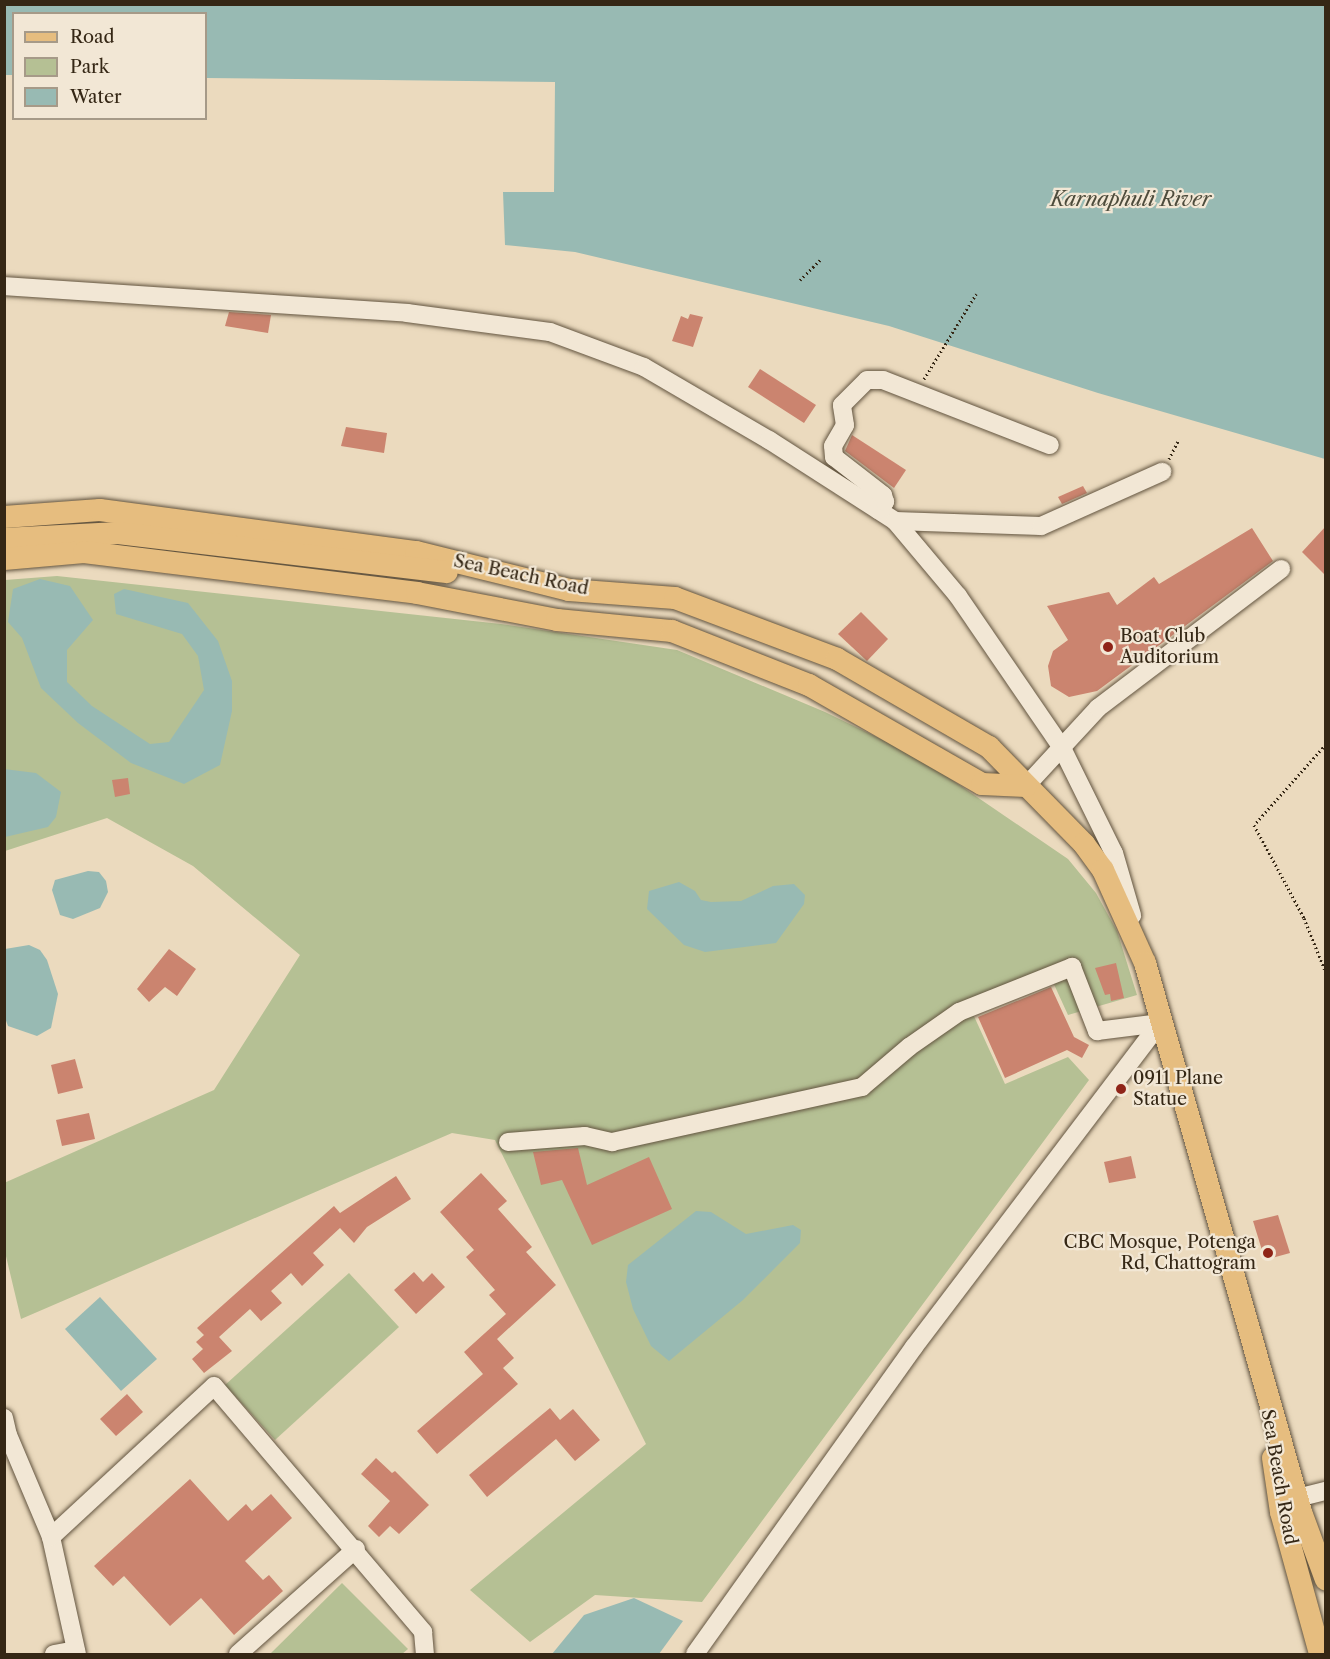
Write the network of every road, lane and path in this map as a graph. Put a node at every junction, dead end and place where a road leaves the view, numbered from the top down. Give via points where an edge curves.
1 (822, 258) dead end
2 (800, 280) dead end
3 (4, 286) edge
4 (976, 294) dead end
5 (923, 381) dead end
6 (1050, 445) dead end
7 (1162, 472) dead end
8 (878, 510) junction
9 (4, 517) edge
10 (895, 521) junction
11 (4, 539) edge
12 (4, 559) edge
13 (1281, 569) dead end
14 (1326, 744) edge
15 (1062, 748) junction
16 (1026, 786) junction
17 (1145, 963) junction
18 (1326, 972) edge
19 (1160, 1023) junction
20 (508, 1142) dead end
21 (1260, 1368) junction
22 (6, 1429) edge
23 (1326, 1491) edge
24 (1297, 1498) junction
25 (51, 1537) junction
26 (356, 1549) junction
27 (1326, 1580) edge
28 (76, 1652) edge
29 (54, 1654) edge
30 (238, 1654) edge
31 (425, 1654) edge
32 (695, 1654) edge
33 (1320, 1654) edge

1 - 2 path
3 - 8 street via 407,314 550,332 644,367
4 - 5 path
6 - 8 street via 883,380 867,380 842,405 845,425 833,446 834,457 884,495 885,502
7 - 10 street via 1041,526
8 - 10 street
9 - 16 main road, Sea Beach Road via 100,510 416,552 569,590 675,598 837,659 989,747
10 - 15 street via 958,596
11 - 16 main road via 118,533 482,576 550,595 669,609 823,669
12 - 16 main road, Sea Beach Road via 84,552 417,593 557,620 672,631 809,685 982,784
13 - 15 street via 1098,708
14 - 18 path via 1254,825 1304,918
15 - 16 street
15 - 17 street via 1114,853
16 - 17 main road, Sea Beach Road via 1084,844 1103,870
17 - 19 main road, Sea Beach Road
19 - 20 street via 1097,1031 1072,967 959,1012 862,1087 612,1142 585,1136
19 - 21 main road, Sea Beach Road
19 - 32 street via 914,1347
21 - 24 main road, Sea Beach Road
21 - 33 main road, Sea Beach Road via 1281,1512
22 - 25 street
23 - 24 street
24 - 27 main road, Sea Beach Road
25 - 26 street via 214,1386
25 - 28 street
26 - 30 street
26 - 31 street via 423,1632
28 - 29 street

